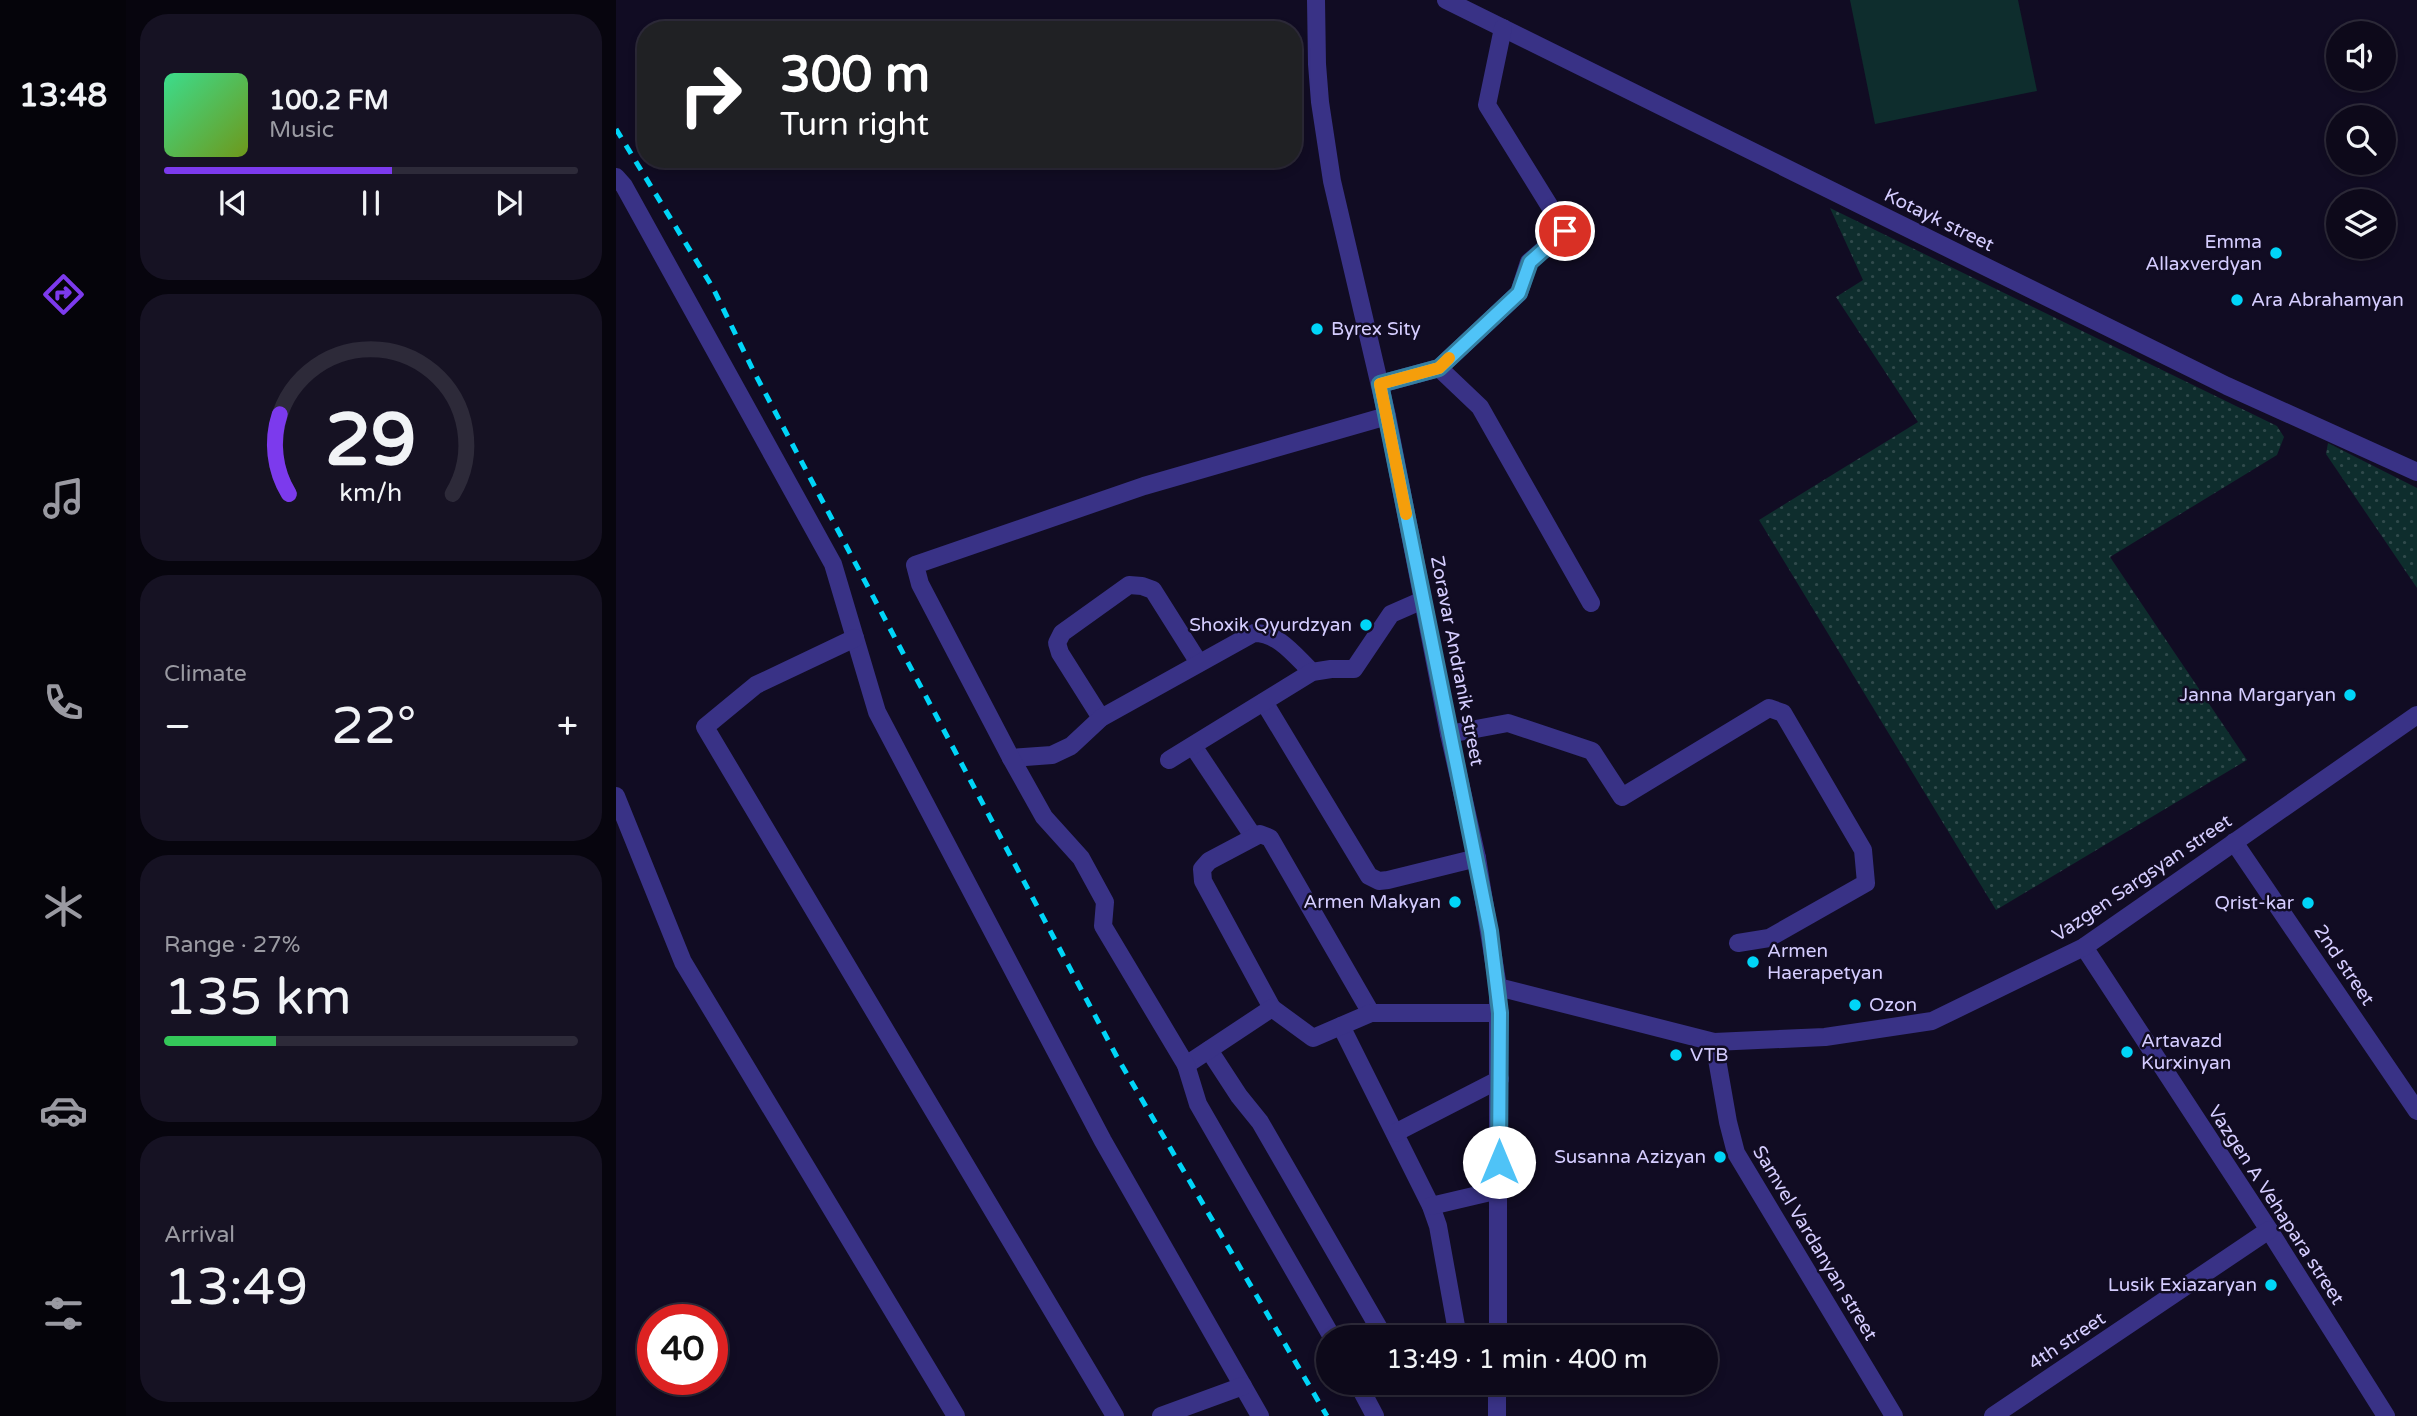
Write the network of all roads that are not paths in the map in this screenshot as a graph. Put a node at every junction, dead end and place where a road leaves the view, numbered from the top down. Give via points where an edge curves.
1 (1316, 0) edge
2 (1446, 0) edge
3 (1503, 29) junction
4 (616, 177) edge
5 (1439, 368) junction
6 (1380, 384) junction
7 (1387, 416) junction
8 (2417, 472) edge
9 (1423, 600) junction
10 (1591, 603) dead end
11 (855, 638) junction
12 (1199, 663) junction
13 (1312, 672) junction
14 (1264, 702) junction
15 (2417, 715) edge
16 (1101, 719) junction
17 (1449, 734) junction
18 (1193, 746) junction
19 (1011, 758) junction
20 (1169, 760) dead end
21 (616, 796) edge
22 (1253, 836) junction
23 (2234, 842) junction
24 (1477, 858) junction
25 (1738, 943) dead end
26 (2084, 947) junction
27 (1498, 988) junction
28 (1272, 1008) junction
29 (1371, 1013) junction
30 (1500, 1013) junction
31 (1341, 1026) junction
32 (1714, 1042) junction
33 (1209, 1050) junction
34 (1186, 1065) junction
35 (1500, 1079) junction
36 (2417, 1111) edge
37 (1395, 1133) junction
38 (1499, 1190) junction
39 (1431, 1206) junction
40 (2269, 1230) junction
41 (1325, 1325) edge
42 (1377, 1325) edge
43 (1451, 1325) edge
44 (1498, 1325) edge
45 (1242, 1385) junction
46 (1364, 1395) edge
47 (1497, 1395) edge
48 (956, 1416) edge
49 (1115, 1416) edge
50 (1161, 1416) edge
51 (1260, 1416) edge
52 (1375, 1416) edge
53 (1497, 1416) edge
54 (1894, 1416) edge
55 (1993, 1416) edge
56 (2386, 1416) edge

1 - 6 street, Zoravar Andranik street via 1320,102 1332,181
2 - 3 street, Kotayk street
3 - 5 street via 1486,105 1565,231 1530,262 1519,293
3 - 8 street, Kotayk street via 2234,390
4 - 11 street via 833,564
5 - 6 street
5 - 10 street via 1480,407
6 - 7 street, Zoravar Andranik street
7 - 9 street, Zoravar Andranik street
7 - 19 street via 1144,486 915,565 920,584
9 - 13 street via 1391,614 1354,669
9 - 17 street, Zoravar Andranik street
11 - 45 street via 877,712 1103,1141
11 - 49 street via 756,684 705,727
12 - 13 street via 1254,633 1264,633
12 - 16 street
12 - 16 street via 1153,590 1129,585 1062,633 1058,643
13 - 14 street
14 - 18 street
14 - 24 street via 1369,876 1388,880
15 - 23 street, Vazgen Sargsyan street
16 - 19 street via 1071,746 1052,755
17 - 24 street, Zoravar Andranik street
17 - 25 street via 1508,723 1592,751 1622,797 1769,708 1783,713 1863,850 1866,883 1769,938
18 - 20 street
18 - 22 street
19 - 34 street via 1044,817 1081,858 1105,902 1103,926
21 - 48 street via 683,962
22 - 28 street via 1209,861 1202,869 1203,881
22 - 29 street via 1270,838
23 - 26 street, Vazgen Sargsyan street
23 - 36 street, 2nd street
24 - 27 street, Zoravar Andranik street
26 - 32 street, Vazgen Sargsyan street via 1932,1021 1825,1037
26 - 40 street, Vazgen A Vehapara street
27 - 30 street, Zoravar Andranik street
27 - 32 street, Vazgen Sargsyan street
28 - 31 street via 1313,1038
28 - 33 street
29 - 30 street
29 - 31 street
30 - 35 street, Zoravar Andranik street
31 - 37 street
32 - 54 street, Samvel Vardanyan street via 1736,1153
33 - 34 street
33 - 42 street via 1260,1122
34 - 41 street via 1198,1104
35 - 37 street
35 - 38 street, Zoravar Andranik street
37 - 39 street
38 - 39 street
38 - 44 street, Zoravar Andranik street
39 - 43 street via 1438,1226
40 - 55 street, 4th street
40 - 56 street, Vazgen A Vehapara street
45 - 50 street
45 - 51 street
46 - 52 street
47 - 53 street

